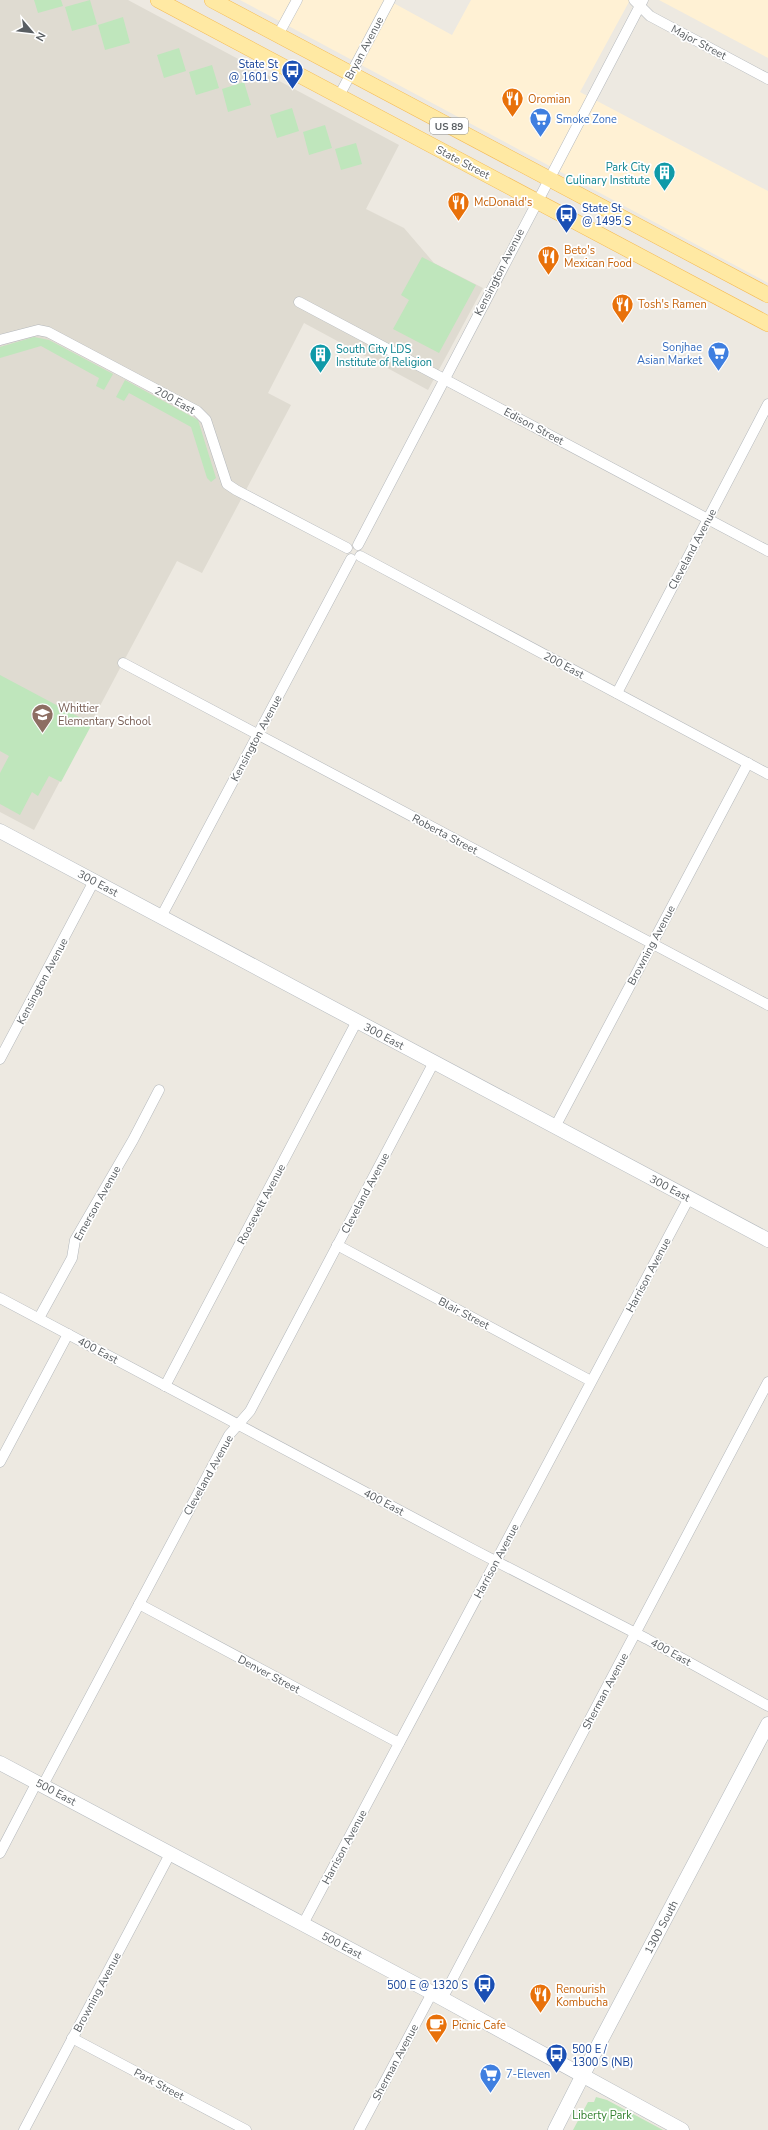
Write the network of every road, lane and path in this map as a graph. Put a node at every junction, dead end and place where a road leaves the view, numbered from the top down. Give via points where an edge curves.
1 (158, 0) edge
2 (212, 0) edge
3 (297, 0) edge
4 (390, 0) edge
5 (639, 2) edge
6 (278, 35) junction
7 (351, 74) junction
8 (768, 79) edge
9 (339, 96) junction
10 (548, 179) junction
11 (536, 201) junction
12 (768, 295) edge
13 (299, 302) dead end
14 (768, 324) edge
15 (0, 340) edge
16 (444, 379) junction
17 (768, 404) edge
18 (708, 519) junction
19 (358, 545) junction
20 (347, 548) junction
21 (768, 551) edge
22 (355, 557) junction
23 (123, 663) dead end
24 (616, 693) junction
25 (257, 734) junction
26 (748, 763) junction
27 (768, 774) edge
28 (0, 831) edge
29 (94, 881) junction
30 (160, 917) junction
31 (652, 944) junction
32 (768, 1005) edge
33 (358, 1022) junction
34 (0, 1059) edge
35 (434, 1062) junction
36 (159, 1090) dead end
37 (555, 1127) junction
38 (689, 1198) junction
39 (768, 1240) edge
40 (337, 1245) junction
41 (0, 1298) edge
42 (39, 1318) junction
43 (68, 1334) junction
44 (591, 1381) junction
45 (768, 1382) edge
46 (165, 1386) junction
47 (238, 1424) junction
48 (0, 1462) edge
49 (496, 1560) junction
50 (139, 1604) junction
51 (635, 1633) junction
52 (768, 1706) edge
53 (768, 1724) edge
54 (399, 1743) junction
55 (0, 1763) edge
56 (40, 1784) junction
57 (0, 1853) edge
58 (170, 1854) junction
59 (303, 1924) junction
60 (437, 1996) junction
61 (72, 2038) junction
62 (582, 2076) junction
63 (24, 2130) edge
64 (246, 2130) edge
65 (359, 2130) edge
66 (555, 2130) edge
67 (682, 2130) edge

1 - 9 main road, State Street / US 89
2 - 6 main road, US 89
3 - 6 street
4 - 7 street, Bryan Avenue
5 - 8 street, Major Street via 650,16
5 - 10 street, Kensington Avenue
6 - 7 main road, US 89
7 - 9 street, Bryan Avenue
7 - 10 main road, US 89
9 - 11 main road, State Street / US 89
10 - 11 street, Kensington Avenue
10 - 12 main road, US 89
11 - 14 main road, State Street / US 89
11 - 16 street, Kensington Avenue
13 - 16 street, Edison Street
15 - 20 street, 200 East via 38,330 48,332 197,411 206,420 227,484
16 - 18 street, Edison Street
16 - 19 street, Kensington Avenue
17 - 18 street, Cleveland Avenue
18 - 21 street, Edison Street
18 - 24 street, Cleveland Avenue
19 - 20 street via 350,545
19 - 22 street via 362,551
20 - 22 street via 346,554
22 - 24 street, 200 East
22 - 25 street, Kensington Avenue
23 - 25 street, Roberta Street
24 - 26 street, 200 East
25 - 30 street, Kensington Avenue
25 - 31 street, Roberta Street
26 - 27 street, 200 East
26 - 31 street, Browning Avenue
28 - 29 street, 300 East
29 - 30 street, 300 East
29 - 34 street, Kensington Avenue
30 - 33 street, 300 East
31 - 32 street, Roberta Street
31 - 37 street, Browning Avenue
33 - 35 street, 300 East
33 - 46 street, Roosevelt Avenue
35 - 37 street, 300 East
35 - 40 street, Cleveland Avenue
36 - 42 street, Emerson Avenue via 75,1240 72,1258
37 - 38 street, 300 East
38 - 39 street, 300 East
38 - 44 street, Harrison Avenue
40 - 44 street, Blair Street
40 - 47 street, Cleveland Avenue via 250,1411
41 - 42 street, 400 East
42 - 43 street, 400 East
43 - 46 street, 400 East
43 - 48 street
44 - 49 street, Harrison Avenue
45 - 51 street, Sherman Avenue
46 - 47 street, 400 East
47 - 49 street, 400 East
47 - 50 street, Cleveland Avenue via 229,1434
49 - 51 street, 400 East
49 - 54 street, Harrison Avenue
50 - 54 street, Denver Street
50 - 56 street, Cleveland Avenue
51 - 52 street, 400 East
51 - 60 street, Sherman Avenue
53 - 62 street, 1300 South
54 - 59 street, Harrison Avenue
55 - 56 street, 500 East
56 - 57 street, Cleveland Avenue
56 - 58 street, 500 East
58 - 59 street, 500 East
58 - 61 street, Browning Avenue
59 - 60 street, 500 East
60 - 62 street, 500 East
60 - 65 street, Sherman Avenue
61 - 63 street, Browning Avenue
61 - 64 street, Park Street
62 - 66 street, 1300 South
62 - 67 street, 500 East

